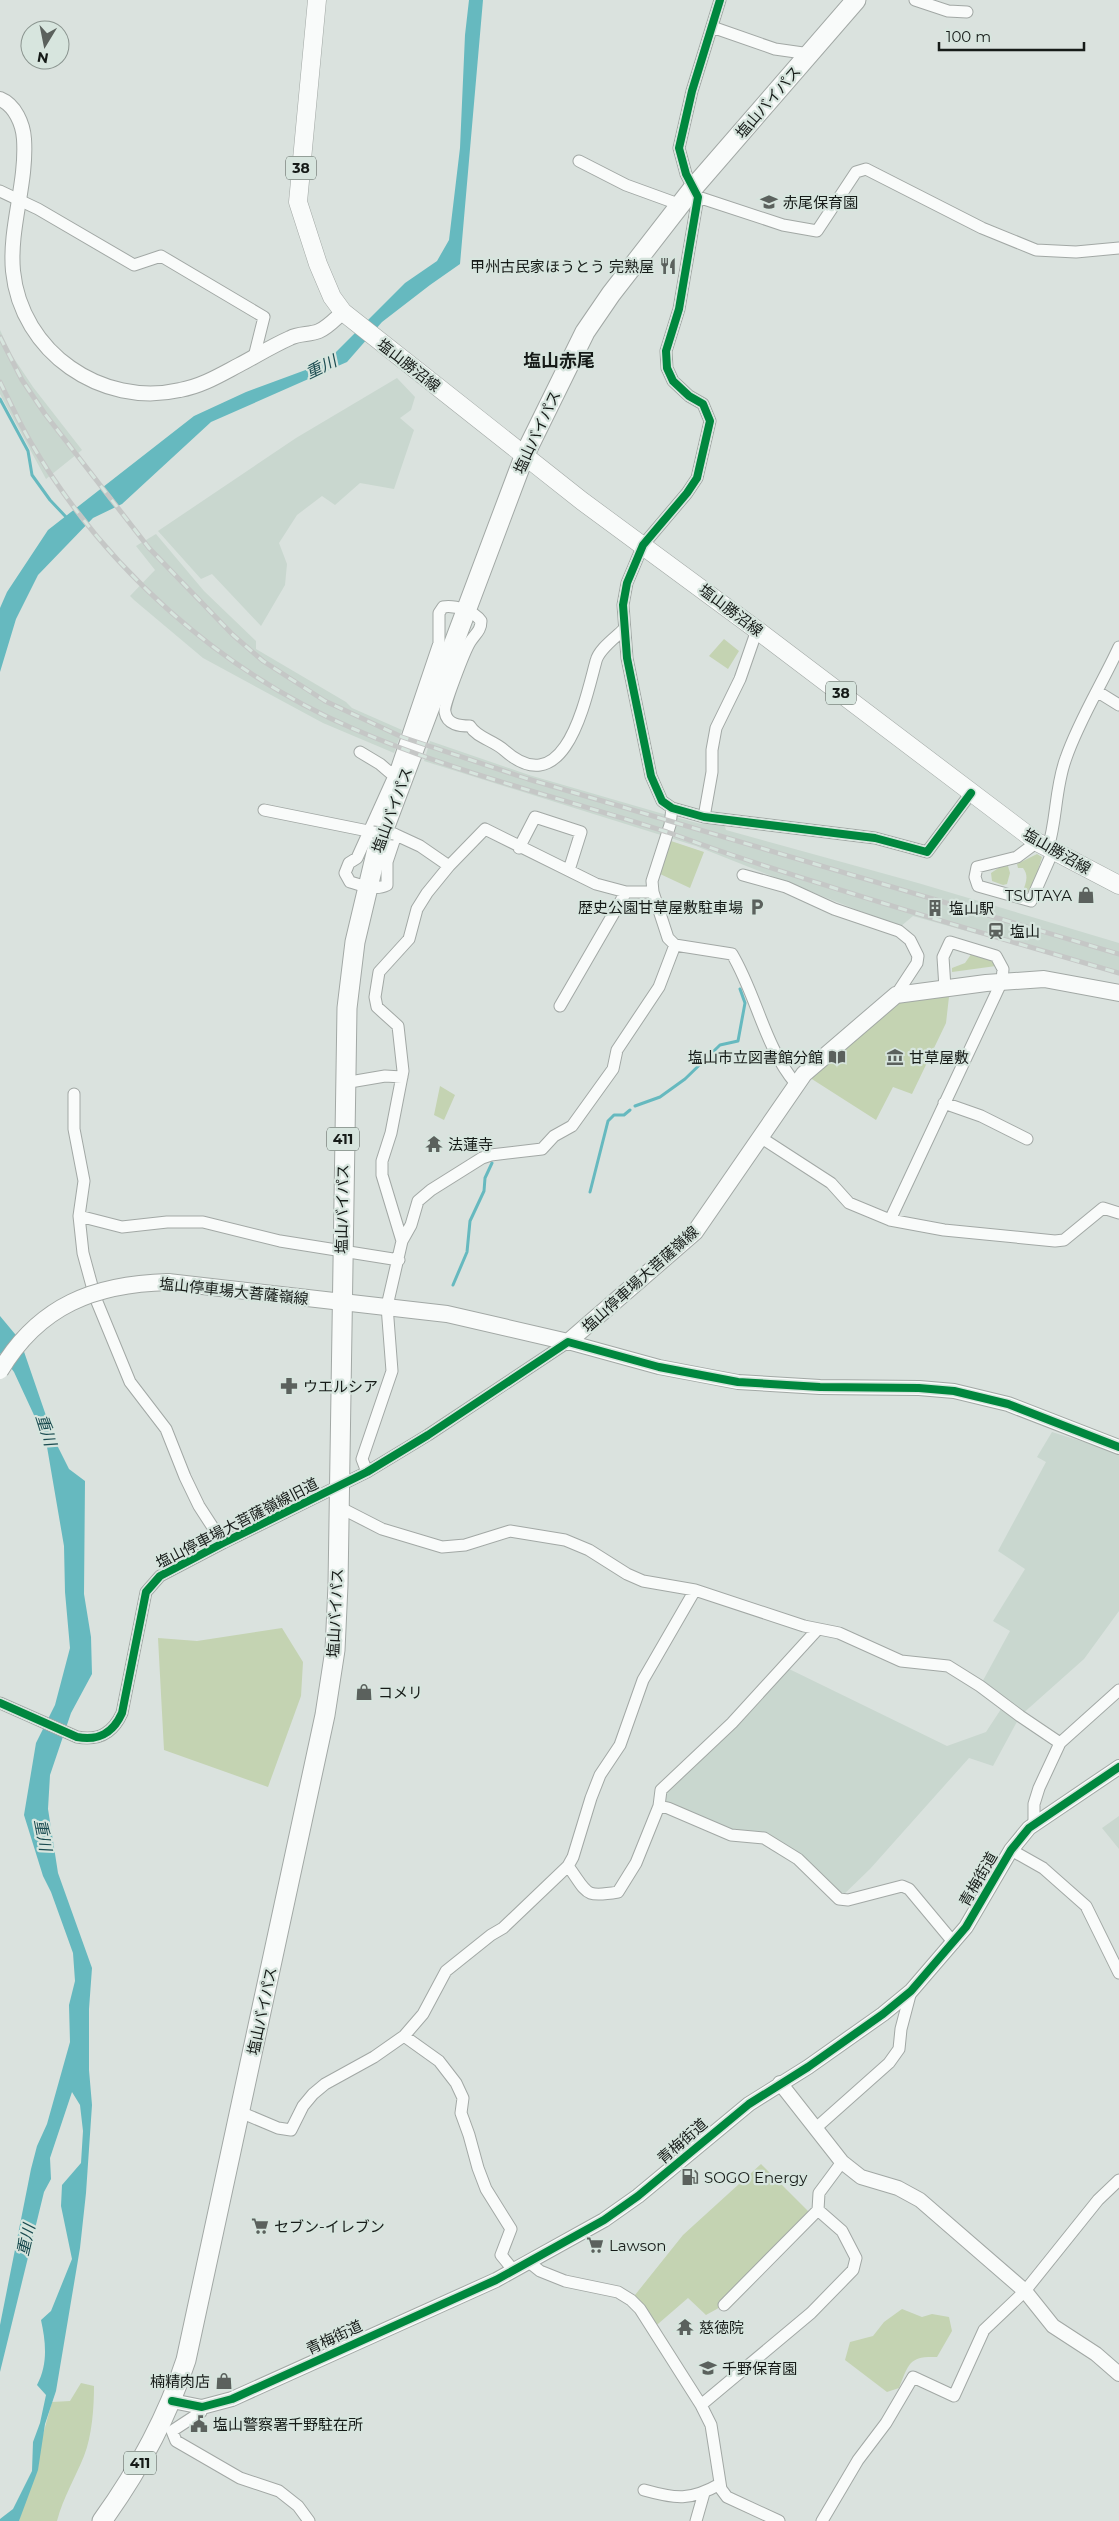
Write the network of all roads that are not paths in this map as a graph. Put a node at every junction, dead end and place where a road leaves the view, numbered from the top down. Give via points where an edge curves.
1 (317, 0) edge
2 (720, 0) edge
3 (856, 0) edge
4 (915, 0) edge
5 (967, 12) dead end
6 (712, 27) junction
7 (810, 54) junction
8 (0, 99) edge
9 (580, 161) dead end
10 (0, 191) edge
11 (691, 197) junction
12 (19, 199) junction
13 (1119, 248) edge
14 (348, 317) junction
15 (254, 357) junction
16 (524, 454) junction
17 (643, 545) junction
18 (464, 610) junction
19 (623, 630) junction
20 (757, 630) junction
21 (1119, 647) edge
22 (1098, 692) junction
23 (1119, 705) edge
24 (360, 752) dead end
25 (394, 776) junction
26 (972, 792) junction
27 (672, 808) junction
28 (264, 810) dead end
29 (704, 817) junction
30 (371, 832) junction
31 (395, 834) junction
32 (1046, 847) junction
33 (519, 848) junction
34 (449, 866) junction
35 (569, 870) junction
36 (743, 875) dead end
37 (1119, 885) edge
38 (366, 886) junction
39 (626, 892) junction
40 (653, 892) junction
41 (674, 945) junction
42 (1002, 981) junction
43 (946, 988) junction
44 (1119, 994) edge
45 (896, 995) junction
46 (560, 1006) dead end
47 (402, 1078) junction
48 (344, 1083) junction
49 (796, 1084) junction
50 (74, 1094) dead end
51 (944, 1103) junction
52 (760, 1137) junction
53 (1027, 1139) dead end
54 (1119, 1213) edge
55 (79, 1216) junction
56 (890, 1220) junction
57 (402, 1240) junction
58 (342, 1252) junction
59 (399, 1260) junction
60 (341, 1302) junction
61 (387, 1306) junction
62 (568, 1342) junction
63 (0, 1371) edge
64 (1119, 1448) edge
65 (367, 1472) junction
66 (339, 1487) junction
67 (339, 1507) junction
68 (223, 1543) junction
69 (695, 1590) junction
70 (817, 1630) junction
71 (1119, 1690) edge
72 (2, 1703) edge
73 (1060, 1743) junction
74 (1119, 1767) edge
75 (659, 1806) junction
76 (1034, 1823) junction
77 (1011, 1850) junction
78 (568, 1866) junction
79 (954, 1943) junction
80 (1119, 1973) edge
81 (911, 1991) junction
82 (404, 2036) junction
83 (780, 2083) junction
84 (240, 2112) junction
85 (817, 2127) junction
86 (842, 2162) junction
87 (1119, 2180) edge
88 (818, 2210) junction
89 (530, 2263) junction
90 (514, 2271) junction
91 (1025, 2291) junction
92 (724, 2305) dead end
93 (1119, 2374) edge
94 (172, 2401) junction
95 (701, 2404) junction
96 (202, 2407) junction
97 (720, 2484) junction
98 (644, 2490) dead end
99 (704, 2493) junction
100 (102, 2521) edge
101 (309, 2521) edge
102 (696, 2521) edge
103 (778, 2521) edge
104 (822, 2521) edge

1 - 14 main road, 38 via 298,202 332,297
2 - 6 street
3 - 7 highway, 塩山バイパス / 411
4 - 5 street via 948,11
6 - 7 street via 775,49
6 - 11 street via 692,90 679,148
7 - 11 highway, 塩山バイパス / 411
8 - 12 street via 15,112 23,130 24,156
9 - 11 street via 626,185
10 - 12 street
11 - 13 street via 783,225 817,231 856,172 866,170 982,228 1036,250 1076,252
11 - 16 highway, 塩山バイパス / 411 via 611,294 585,332
11 - 17 street via 679,309 666,351 667,368 673,381 703,404 710,421 697,478
12 - 15 street via 134,265 161,256 264,317
12 - 15 street via 12,246 17,291 31,327 66,365 106,387 127,392 163,393 195,386
14 - 15 street via 318,332 292,337
14 - 16 main road, 塩山勝沼線 / 38
16 - 17 main road, 塩山勝沼線 / 38
16 - 18 highway, 塩山バイパス / 411
17 - 19 street via 627,583
17 - 20 main road, 塩山勝沼線 / 38
18 - 19 street via 479,618 481,626 470,642 445,706 447,718 452,723 470,726 474,732 498,744 520,762 530,765 553,760 569,742 581,716 596,660
18 - 25 street via 447,606 441,610 440,644
18 - 38 highway, 塩山バイパス / 411
19 - 27 street via 651,776 662,801
20 - 26 main road, 塩山勝沼線 / 38
20 - 29 street via 740,679 716,728
21 - 22 street
22 - 23 street
22 - 32 street via 1065,760 1059,782 1054,830
24 - 25 street
25 - 30 street
26 - 29 street via 927,852 875,838
26 - 32 main road, 塩山勝沼線 / 38
27 - 29 street
27 - 40 street via 670,825 654,873
28 - 30 street
30 - 31 street, bridge
30 - 38 street via 357,858 349,863 346,873 350,882
31 - 34 street
31 - 38 street via 387,862 387,885 381,888
32 - 32 street via 1031,901 978,886 975,877 977,867
32 - 37 main road, 塩山勝沼線 / 38
33 - 34 street via 485,829
33 - 35 street
33 - 35 street via 535,817 581,832
34 - 47 street via 417,910 409,939 379,972 376,980 377,1007 398,1026
35 - 39 street via 596,884
36 - 45 street via 786,886 834,909 899,931 910,940 918,956 917,964
38 - 48 highway, 塩山バイパス / 411 via 347,1008
39 - 40 street
39 - 46 street
40 - 41 street via 668,938
41 - 49 street via 732,954 741,968 768,1041
41 - 57 street via 659,988 617,1050 612,1069 572,1126 554,1136 542,1149 482,1158 431,1190 418,1201 411,1225
42 - 43 main road
42 - 43 street via 1003,969 996,956 950,942 943,957
42 - 44 main road via 1044,979
42 - 51 street
43 - 45 main road
45 - 49 main road, 塩山停車場大菩薩嶺線
47 - 48 street via 385,1076
47 - 57 street via 382,1160 382,1175
48 - 58 highway, 塩山バイパス / 411
49 - 52 main road, 塩山停車場大菩薩嶺線
50 - 55 street via 74,1128 84,1181
51 - 53 street via 981,1116
51 - 56 street
52 - 56 street via 832,1183 849,1203
52 - 62 main road, 塩山停車場大菩薩嶺線 via 696,1232
54 - 56 street via 1103,1208 1064,1240 1055,1241 944,1230
55 - 58 street via 122,1228 167,1222 202,1222
55 - 68 street via 82,1253 95,1297 130,1382 166,1429 199,1506
57 - 59 street
58 - 59 street
58 - 60 highway, 塩山バイパス / 411
59 - 61 street
60 - 61 main road, 塩山停車場大菩薩嶺線
60 - 63 main road, 塩山停車場大菩薩嶺線, bridge via 168,1282 111,1287 69,1304 35,1327
60 - 66 highway, 塩山バイパス / 411
61 - 62 main road, 塩山停車場大菩薩嶺線 via 446,1314
61 - 65 street via 392,1371 362,1459
62 - 64 street via 659,1367 738,1382 954,1391 1008,1404
62 - 65 street, 塩山停車場大菩薩嶺線旧道
65 - 66 street, 塩山停車場大菩薩嶺線旧道
66 - 67 highway, 塩山バイパス / 411
66 - 68 street, 塩山停車場大菩薩嶺線旧道
67 - 69 street via 382,1529 442,1547 465,1545 510,1532 565,1540 643,1581
67 - 84 highway, 塩山バイパス / 411 via 335,1650 325,1715
68 - 72 street, 塩山停車場大菩薩嶺線旧道 via 160,1576 146,1592 122,1713 114,1726 97,1738 77,1737
69 - 70 street
69 - 78 street via 643,1680 620,1745 600,1775
70 - 73 street via 839,1633 901,1661 948,1666
70 - 75 street via 732,1723 661,1790
71 - 73 street
73 - 76 street via 1036,1796
74 - 76 street, 青梅街道
75 - 78 street via 636,1863 618,1892 595,1896 587,1892
75 - 79 street via 732,1835 764,1838 798,1859 839,1900 902,1886 909,1889
76 - 77 street, 青梅街道
77 - 79 street, 青梅街道
77 - 80 street via 1043,1868 1086,1906
78 - 82 street via 504,1928 490,1935 446,1971 423,2014
79 - 81 street, 青梅街道
81 - 83 street, 青梅街道 via 816,2061
81 - 85 street via 898,2049 889,2063
82 - 84 street via 325,2084 303,2106 291,2130
82 - 90 street via 439,2061 456,2083 463,2098 461,2113 478,2168 486,2189 511,2229 501,2254
83 - 85 street
83 - 89 street, 青梅街道 via 719,2127 638,2196
84 - 94 highway, 塩山バイパス / 411 via 186,2360
85 - 86 street
86 - 88 street via 819,2193
86 - 91 street via 861,2177 898,2188 920,2200
87 - 91 street via 1098,2200
88 - 92 street
88 - 95 street via 842,2231 856,2258 853,2270 811,2313
89 - 90 street, 青梅街道
89 - 95 street via 564,2281 618,2292 631,2300
90 - 96 street, 青梅街道 via 232,2399
91 - 93 street via 1053,2326 1096,2354
91 - 104 street via 984,2330 954,2396 913,2377
94 - 96 street, 青梅街道
94 - 100 highway, 塩山バイパス / 411 via 146,2453
95 - 97 street via 711,2425
96 - 101 street via 201,2412 172,2431 176,2441 240,2478 279,2491 298,2506
97 - 99 street
97 - 103 street via 727,2497
98 - 99 street via 674,2498
99 - 102 street

